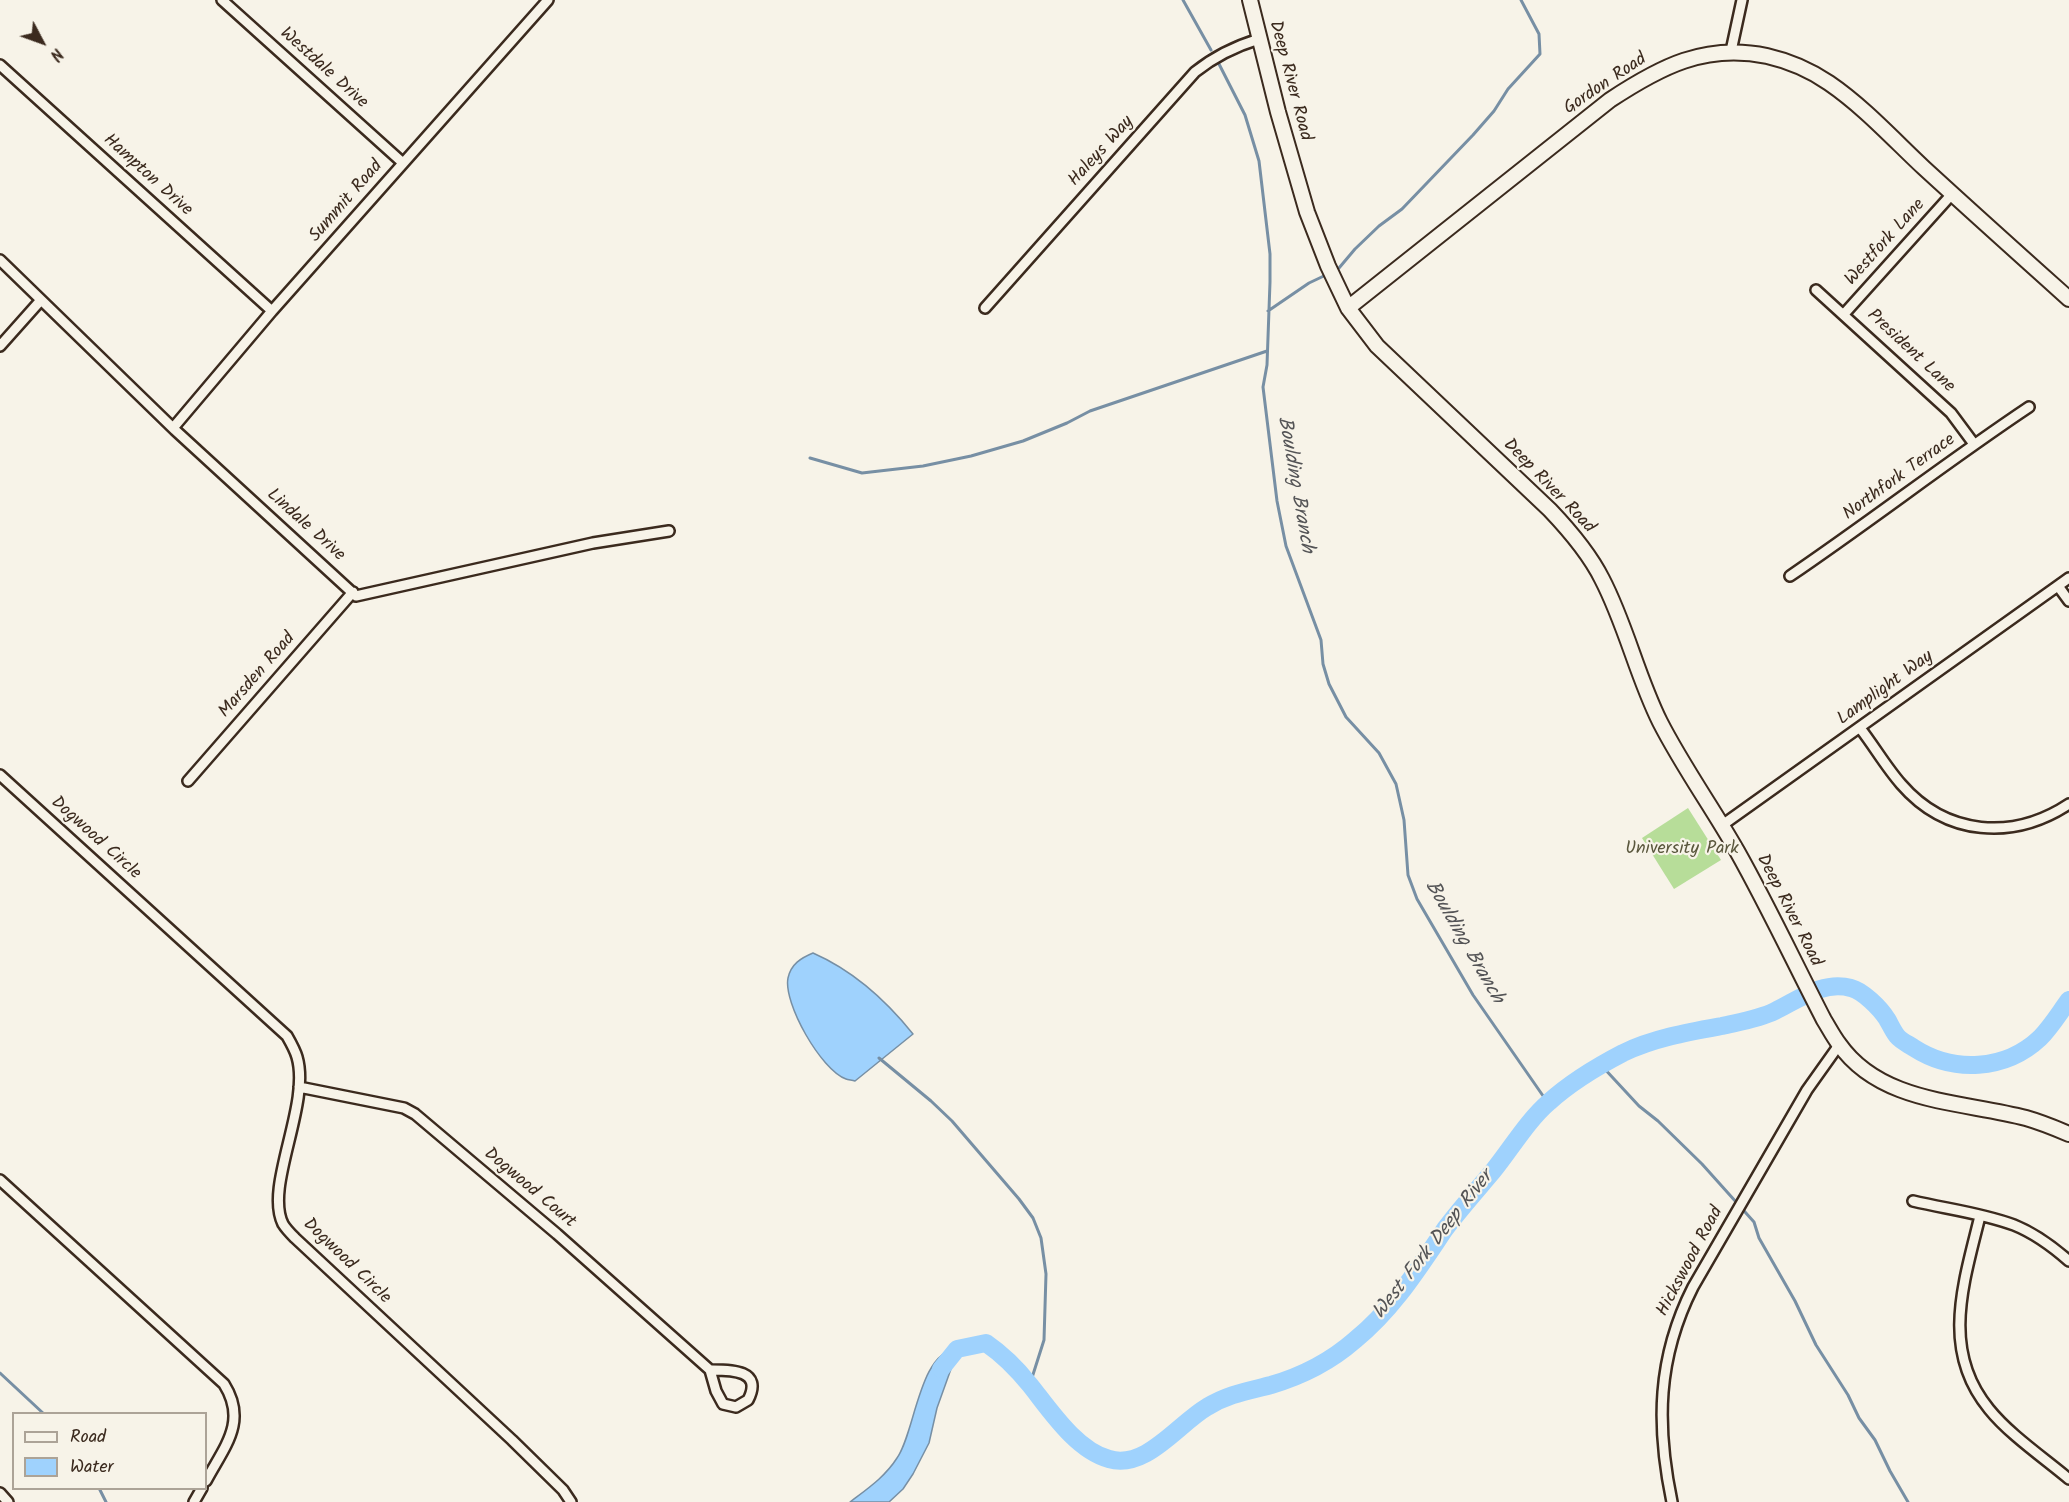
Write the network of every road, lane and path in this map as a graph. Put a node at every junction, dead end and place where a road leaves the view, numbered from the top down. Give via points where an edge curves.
1 (222, 0) edge
2 (548, 0) edge
3 (1250, 0) edge
4 (1742, 0) edge
5 (1259, 39) junction
6 (1731, 51) junction
7 (0, 65) edge
8 (403, 163) junction
9 (1952, 194) junction
10 (0, 260) edge
11 (1816, 290) dead end
12 (2069, 299) edge
13 (41, 300) junction
14 (985, 308) dead end
15 (1348, 308) junction
16 (272, 311) junction
17 (1844, 314) junction
18 (0, 346) edge
19 (2029, 407) dead end
20 (173, 428) junction
21 (1974, 444) junction
22 (669, 531) dead end
23 (1790, 576) dead end
24 (2069, 578) edge
25 (2058, 586) junction
26 (353, 592) junction
27 (2069, 601) edge
28 (1860, 728) junction
29 (0, 775) edge
30 (188, 781) dead end
31 (2069, 804) edge
32 (1721, 826) junction
33 (1839, 1045) junction
34 (299, 1088) junction
35 (2069, 1134) edge
36 (0, 1180) edge
37 (1914, 1202) dead end
38 (1980, 1216) junction
39 (2069, 1261) edge
40 (710, 1370) junction
41 (207, 1479) edge
42 (2069, 1479) edge
43 (0, 1493) edge
44 (8, 1502) edge
45 (571, 1502) edge
46 (1672, 1502) edge

1 - 8 street, Westdale Drive
2 - 8 street, Summit Road
3 - 5 street, Deep River Road
4 - 6 street
5 - 14 street, Haleys Way via 1221,54 1196,72
5 - 15 street, Deep River Road via 1298,183
6 - 9 street, Gordon Road via 1783,60 1827,81
6 - 15 street, Gordon Road via 1694,57 1639,81
7 - 16 street, Hampton Drive
8 - 16 street, Summit Road
9 - 12 street, Gordon Road
9 - 17 street, Westfork Lane
10 - 13 street, Lindale Drive
11 - 17 street, President Lane
13 - 18 street
13 - 20 street, Lindale Drive
15 - 32 street, Deep River Road via 1377,346 1550,510 1586,552 1615,606 1659,719
16 - 20 street, Summit Road
17 - 21 street, President Lane via 1951,413
19 - 21 street, Northfork Terrace
20 - 26 street, Lindale Drive
21 - 23 street, Northfork Terrace
22 - 26 street via 593,543 356,596
24 - 25 street, Lamplight Way
25 - 27 street
25 - 28 street, Lamplight Way
26 - 30 street, Marsden Road
28 - 31 street via 1902,785 1949,820 2002,829 2055,814
28 - 32 street, Lamplight Way
29 - 34 street, Dogwood Circle via 287,1036 297,1057
32 - 33 street, Deep River Road
33 - 35 street, Deep River Road via 1869,1073 1899,1089 1937,1101 2027,1118
33 - 46 street, Hickswood Road via 1807,1090 1693,1287 1674,1332 1662,1396
34 - 40 street, Dogwood Court via 404,1108 415,1114
34 - 45 street, Dogwood Circle via 280,1189 279,1212 284,1225 512,1440
36 - 41 street via 224,1384 233,1401 234,1428
37 - 38 street
38 - 39 street via 2039,1238
38 - 42 street via 1959,1319 1961,1352 1968,1373 1990,1410
40 - 40 street, Dogwood Court via 730,1369 744,1374 752,1387 748,1400 736,1407 723,1404
43 - 44 street

